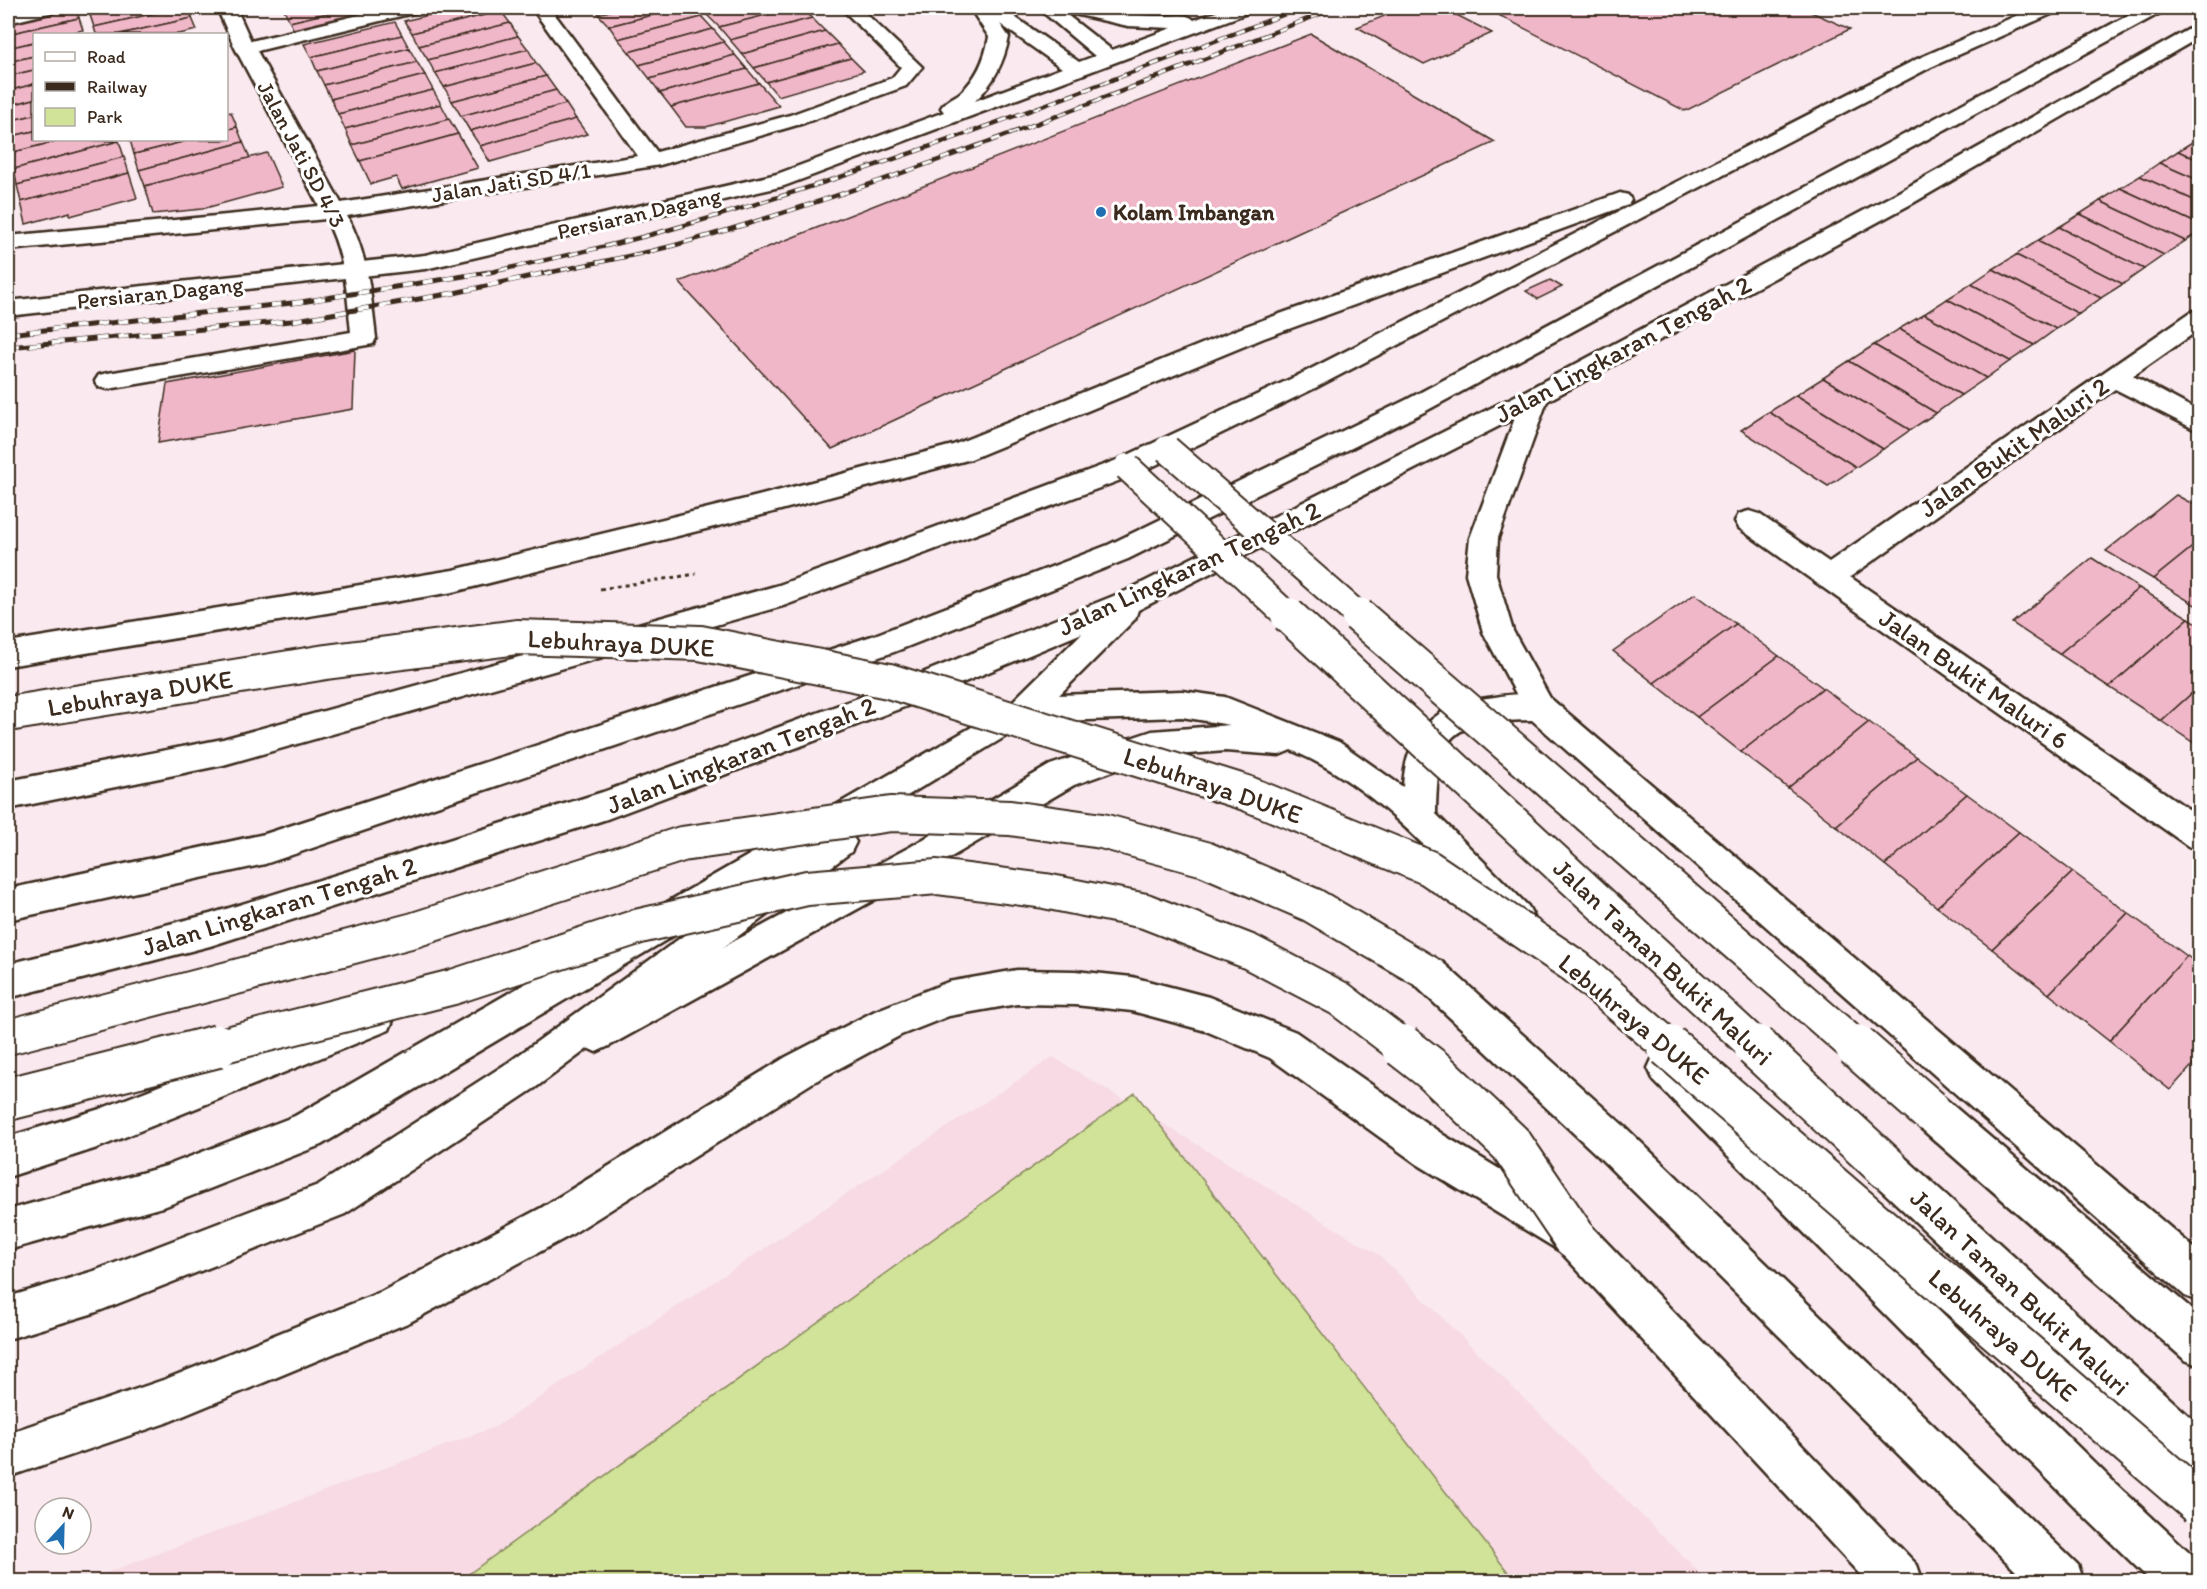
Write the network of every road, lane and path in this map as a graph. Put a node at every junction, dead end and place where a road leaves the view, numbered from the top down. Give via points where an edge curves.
1 (47, 8) edge
2 (226, 8) edge
3 (410, 8) edge
4 (541, 8) edge
5 (850, 8) edge
6 (980, 8) edge
7 (990, 8) edge
8 (1047, 8) edge
9 (1072, 8) edge
10 (1243, 8) edge
11 (2049, 8) edge
12 (2155, 8) edge
13 (8, 17) edge
14 (1217, 17) junction
15 (2199, 29) edge
16 (244, 48) junction
17 (1108, 57) junction
18 (1076, 69) junction
19 (910, 130) junction
20 (1752, 152) junction
21 (652, 160) junction
22 (334, 211) junction
23 (8, 243) edge
24 (356, 271) junction
25 (8, 309) edge
26 (2199, 317) edge
27 (2114, 377) junction
28 (108, 381) dead end
29 (1536, 396) junction
30 (2199, 423) edge
31 (1167, 449) junction
32 (1127, 467) junction
33 (1749, 521) dead end
34 (1829, 577) junction
35 (1136, 599) junction
36 (8, 654) edge
37 (1539, 707) junction
38 (1025, 709) junction
39 (8, 714) edge
40 (983, 736) junction
41 (1328, 751) junction
42 (8, 795) edge
43 (1419, 819) junction
44 (2199, 836) edge
45 (8, 905) edge
46 (8, 981) edge
47 (453, 987) junction
48 (8, 1037) edge
49 (522, 1075) junction
50 (8, 1099) edge
51 (8, 1157) edge
52 (8, 1230) edge
53 (1574, 1237) junction
54 (2199, 1281) edge
55 (8, 1318) edge
56 (2199, 1345) edge
57 (8, 1455) edge
58 (2199, 1457) edge
59 (2199, 1504) edge
60 (1900, 1581) edge
61 (2061, 1581) edge
62 (2186, 1581) edge

1 - 13 main road
2 - 16 main road, Jalan Jati SD 4/3
3 - 16 main road
4 - 21 main road
5 - 21 main road, Jalan Jati SD 4/1 via 912,67 899,82 797,119
6 - 19 main road via 999,37 988,72 963,102
7 - 18 main road
8 - 17 main road
9 - 14 main road via 1160,23
10 - 14 main road, Persiaran Dagang
11 - 20 main road via 1924,63
12 - 45 main road, Jalan Lingkaran Tengah 2 via 1415,406 1118,552 883,644 265,849
14 - 17 main road, Persiaran Dagang
15 - 29 main road, Jalan Lingkaran Tengah 2 via 1905,198
16 - 22 main road, Jalan Jati SD 4/3
17 - 18 main road, Persiaran Dagang
18 - 19 main road, Persiaran Dagang
19 - 24 main road, Persiaran Dagang via 784,179 437,259
20 - 31 main road via 1306,382
20 - 36 main road via 1255,332 961,452 453,581
21 - 22 main road, Jalan Jati SD 4/1
22 - 23 main road, Jalan Jati SD 4/1
22 - 24 main road, Jalan Jati SD 4/3 via 346,234
24 - 25 main road, Persiaran Dagang
24 - 28 main road, Jalan Jati SD 4/3 via 364,338
26 - 27 main road, Jalan Bukit Maluri 2
27 - 30 main road
27 - 34 main road, Jalan Bukit Maluri 2
29 - 35 main road, Jalan Lingkaran Tengah 2
29 - 37 main road via 1484,538 1481,574 1497,632
31 - 32 main road
31 - 56 main road, bridge
32 - 42 main road via 786,594 223,752
32 - 58 main road, Jalan Taman Bukit Maluri, bridge
33 - 34 main road, Jalan Bukit Maluri 6
34 - 44 main road, Jalan Bukit Maluri 6
35 - 38 main road
35 - 46 main road, Jalan Lingkaran Tengah 2 via 896,697 607,806 210,930
37 - 43 main road via 1486,708 1440,728 1420,766
37 - 54 main road
38 - 40 main road
38 - 41 main road via 1193,705 1225,710
39 - 59 main road, Lebuhraya DUKE, bridge via 326,662 517,638 700,643 890,681 1246,793 1429,868 1576,967
40 - 49 main road
40 - 52 main road via 307,1131 166,1186
41 - 43 main road
41 - 49 main road via 1225,738 1152,744 1062,776 922,857
43 - 62 main road via 1884,1286
47 - 50 main road, bridge
47 - 51 main road, bridge via 100,1128
47 - 53 main road, bridge via 639,926 807,888 937,877 1045,891 1145,911 1250,952 1340,999 1434,1071 1511,1144
48 - 61 main road, bridge via 414,930 682,844 891,814 1010,818 1102,831 1205,859 1311,905 1428,974 1611,1141
49 - 55 main road via 331,1200 94,1292
53 - 57 main road via 1431,1150 1283,1045 1209,1014 1132,994 1017,987 948,999 888,1023 799,1070 555,1222 395,1307 166,1401
53 - 60 main road

